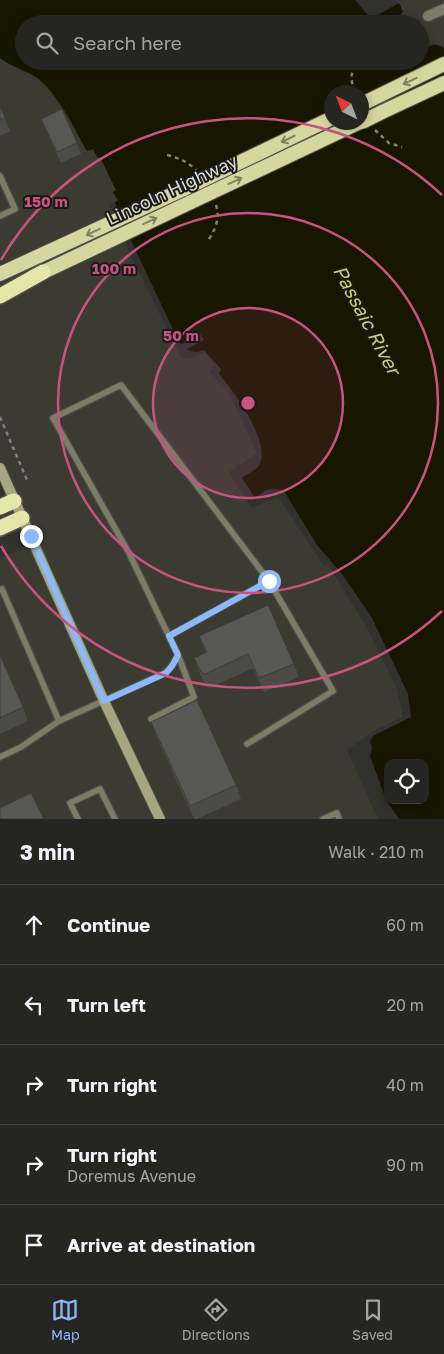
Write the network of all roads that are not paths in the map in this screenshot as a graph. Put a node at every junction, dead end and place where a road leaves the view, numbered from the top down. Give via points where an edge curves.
1 (444, 9) edge
2 (429, 16) edge
3 (444, 64) edge
4 (444, 83) edge
5 (369, 101) edge
6 (369, 118) edge
7 (324, 122) edge
8 (344, 130) edge
9 (0, 176) edge
10 (0, 216) edge
11 (43, 272) junction
12 (0, 274) edge
13 (0, 291) edge
14 (0, 296) edge
15 (0, 468) edge
16 (14, 501) junction
17 (0, 507) edge
18 (22, 518) junction
19 (0, 528) edge
20 (269, 581) junction
21 (0, 590) edge
22 (169, 636) junction
23 (178, 655) junction
24 (104, 701) junction
25 (151, 719) dead end
26 (59, 721) junction
27 (247, 744) dead end
28 (0, 756) edge
29 (78, 819) edge
30 (115, 819) edge
31 (160, 819) edge
32 (323, 819) edge
33 (339, 819) edge

1 - 2 street
3 -> 5 highway
4 - 6 highway, Lincoln Highway, bridge
7 -> 12 highway, Lincoln Highway, bridge
11 -> 8 highway, Lincoln Highway, bridge
9 - 10 lane via 15,209
11 - 13 highway, Lincoln Highway
11 - 14 highway
15 - 16 main road
16 - 17 highway
16 - 18 main road
18 - 19 highway
18 - 24 main road
20 - 22 lane
20 - 22 lane via 121,385 53,418 129,553
20 - 27 lane via 333,691
21 - 26 lane
22 - 23 lane
23 - 24 lane via 166,673
23 - 25 lane via 194,697
24 - 26 lane
24 - 31 main road
26 - 28 lane via 21,747
29 - 30 lane via 70,803 100,789
32 - 33 lane via 337,813

